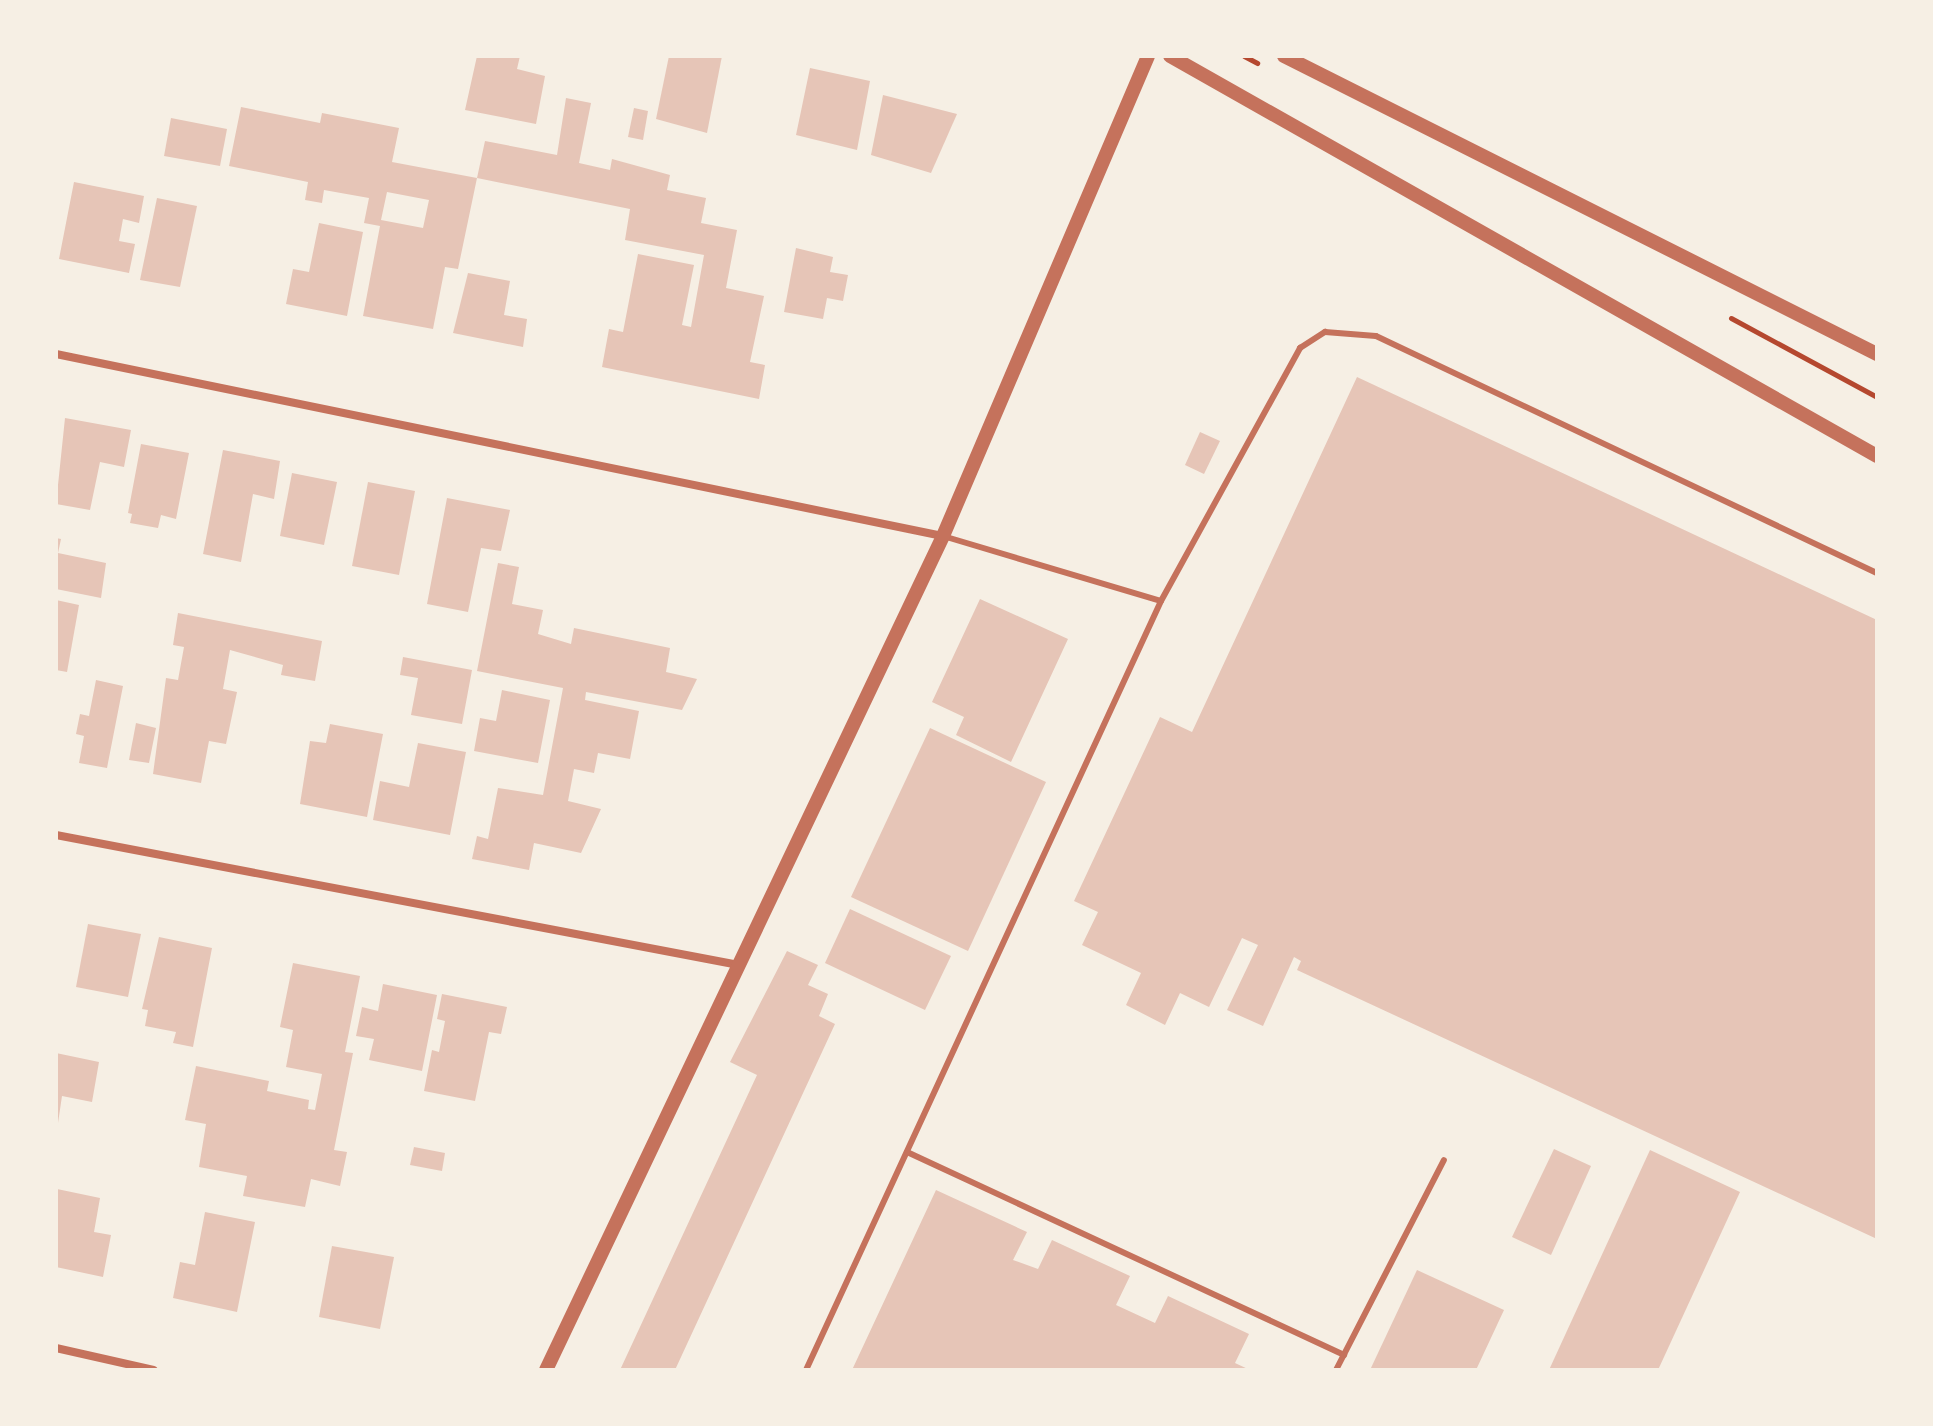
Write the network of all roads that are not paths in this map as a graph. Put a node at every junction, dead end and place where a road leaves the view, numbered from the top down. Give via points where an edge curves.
1 (1148, 56) edge
2 (1170, 56) edge
3 (1284, 56) edge
4 (56, 354) edge
5 (1877, 354) edge
6 (1877, 456) edge
7 (943, 536) junction
8 (1877, 573) edge
9 (1161, 601) junction
10 (56, 835) edge
11 (739, 965) junction
12 (907, 1152) junction
13 (1444, 1160) dead end
14 (56, 1348) edge
15 (1344, 1355) junction
16 (154, 1370) edge
17 (546, 1370) edge
18 (806, 1370) edge
19 (1336, 1370) edge

1 - 7 street
2 - 6 street
3 - 5 street
4 - 7 street
7 - 9 lane
7 - 11 street
8 - 9 lane via 1376,336 1325,332 1300,348
9 - 12 lane
10 - 11 street
11 - 17 street
12 - 15 lane
12 - 18 lane
13 - 15 lane
14 - 16 street
15 - 19 lane

